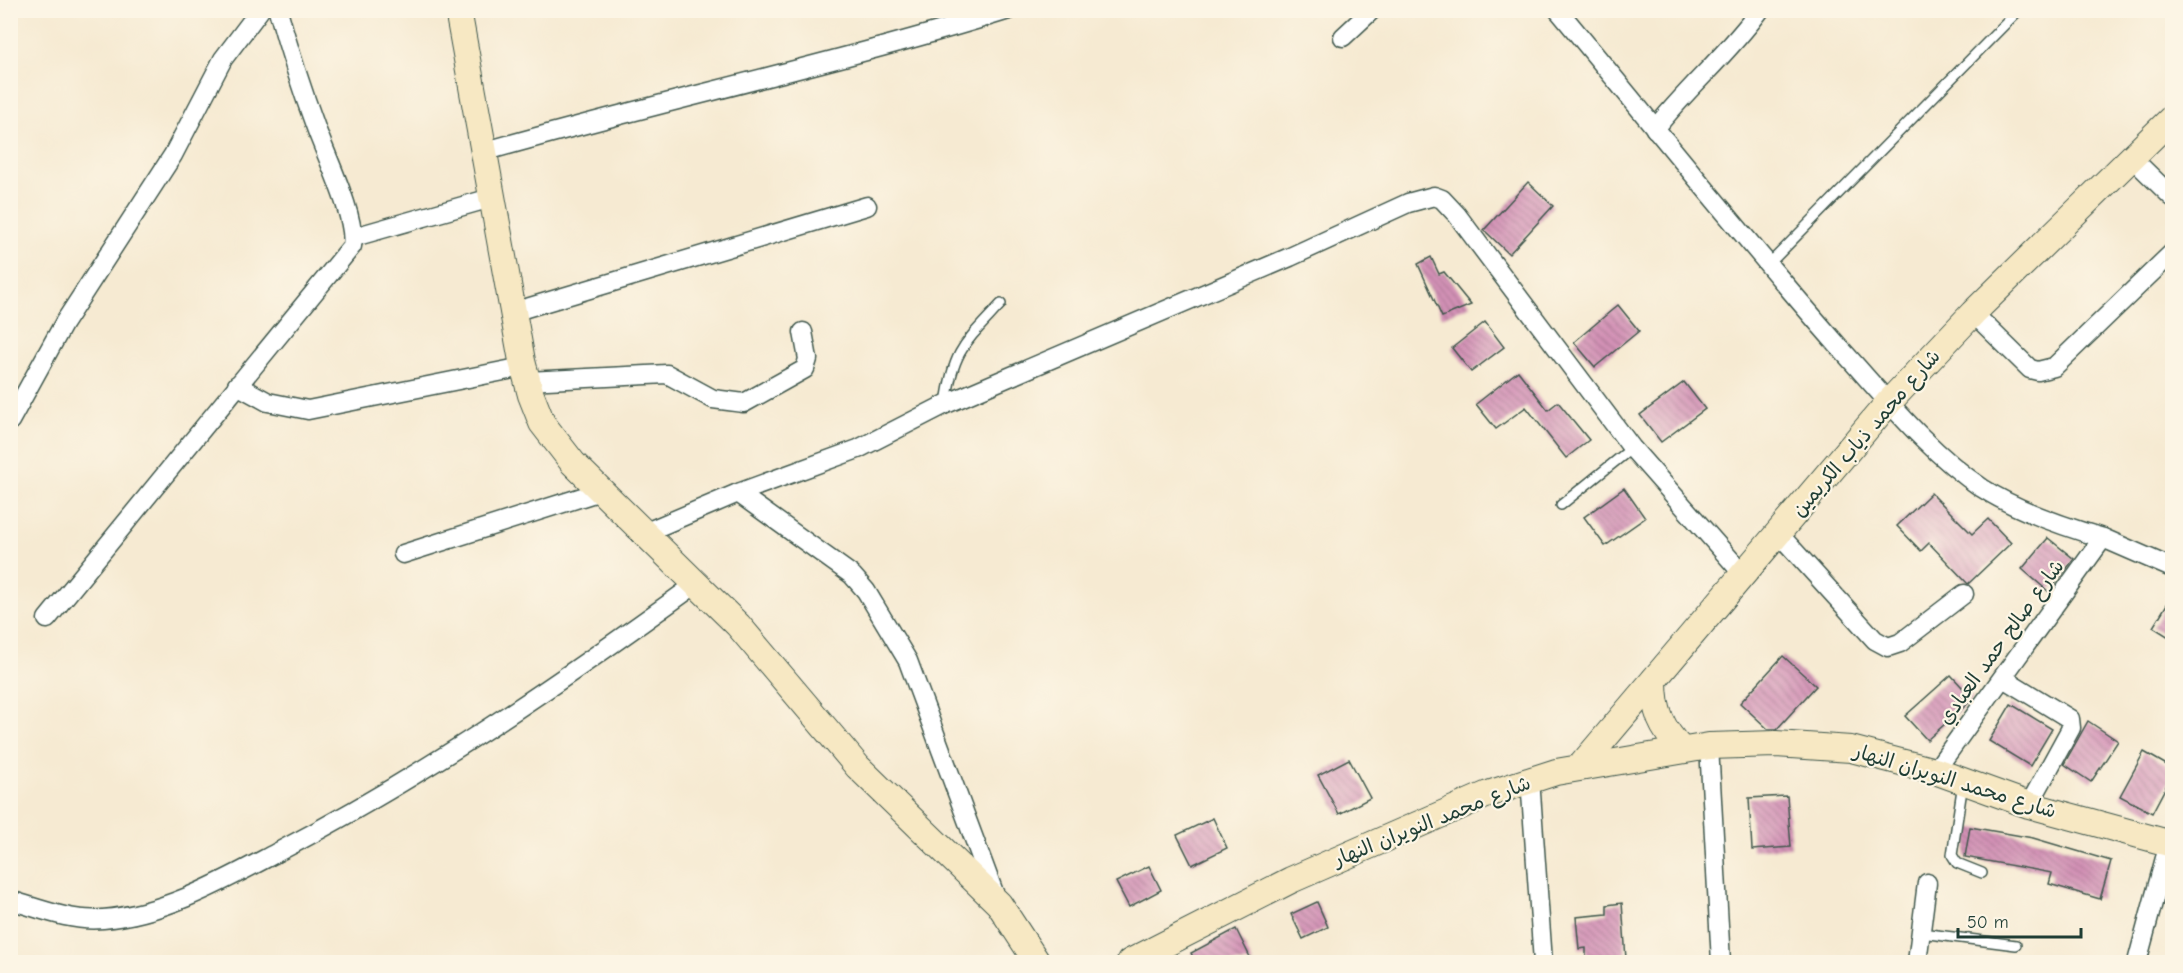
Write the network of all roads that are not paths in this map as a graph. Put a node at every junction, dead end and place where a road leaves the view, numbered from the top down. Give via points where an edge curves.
1 (260, 10) edge
2 (278, 10) edge
3 (458, 10) edge
4 (1009, 10) edge
5 (1372, 10) edge
6 (1558, 10) edge
7 (1760, 10) edge
8 (2019, 10) edge
9 (1343, 37) dead end
10 (2172, 118) edge
11 (1655, 129) junction
12 (483, 152) junction
13 (2132, 158) junction
14 (2172, 197) edge
15 (491, 198) junction
16 (867, 206) dead end
17 (354, 237) junction
18 (2172, 253) edge
19 (1768, 265) junction
20 (1002, 304) dead end
21 (513, 312) junction
22 (1973, 313) junction
23 (803, 332) dead end
24 (525, 374) junction
25 (237, 385) junction
26 (1889, 402) junction
27 (946, 405) junction
28 (10, 421) edge
29 (1632, 448) junction
30 (601, 491) junction
31 (738, 493) junction
32 (1561, 505) dead end
33 (644, 533) junction
34 (1779, 533) junction
35 (2103, 538) junction
36 (403, 554) dead end
37 (2172, 568) edge
38 (1743, 574) junction
39 (696, 584) junction
40 (1964, 594) dead end
41 (47, 620) dead end
42 (2003, 678) junction
43 (1654, 680) junction
44 (1709, 746) junction
45 (1682, 750) junction
46 (1580, 768) junction
47 (1935, 771) junction
48 (1530, 779) junction
49 (1964, 780) junction
50 (2029, 805) junction
51 (2170, 843) edge
52 (1982, 873) dead end
53 (1927, 883) dead end
54 (10, 900) edge
55 (999, 904) junction
56 (1921, 933) junction
57 (2016, 945) dead end
58 (1037, 963) edge
59 (1130, 963) edge
60 (1543, 963) edge
61 (1720, 963) edge
62 (1917, 963) edge
63 (2137, 963) edge

1 - 28 street via 223,59 173,155 64,323
2 - 17 street
3 - 12 street
4 - 12 street via 849,57
5 - 9 street
6 - 11 street
7 - 11 street via 1739,40 1684,93
8 - 19 lane
10 - 13 street, شارع محمد ذياب الكريمين
11 - 19 street
12 - 15 street
13 - 14 street
13 - 22 street, شارع محمد ذياب الكريمين
15 - 17 street
15 - 21 street
16 - 21 street
17 - 25 street via 348,253
18 - 22 street via 2054,367 2030,369
19 - 26 street
20 - 27 lane via 955,359
21 - 24 street
22 - 26 street, شارع محمد ذياب الكريمين
23 - 24 street via 808,359 805,369 744,403 712,399 667,374
24 - 25 street via 308,410 268,402
24 - 30 street via 542,423
25 - 41 street
26 - 34 street, شارع محمد ذياب الكريمين
26 - 35 street via 1953,466 1983,488 2063,526
27 - 29 street via 1408,203 1434,196 1443,199 1457,215
27 - 31 street via 858,449
29 - 32 lane
29 - 38 street
30 - 33 street
30 - 36 street
31 - 33 street
31 - 55 street via 852,575 866,591 908,660
33 - 39 street
34 - 38 street, شارع محمد ذياب الكريمين
34 - 40 street via 1875,640 1888,647 1900,643
35 - 37 street
35 - 42 street, شارع صالح حمد العبادي
38 - 43 street, شارع محمد ذياب الكريمين
39 - 54 street via 433,766 346,817 224,880 151,910 100,920 59,915
39 - 55 street via 766,656 858,767
42 - 47 street, شارع صالح حمد العبادي
42 - 50 street via 2070,719 2071,728
43 - 45 street via 1655,711
43 - 46 street, شارع محمد ذياب الكريمين
44 - 45 street, شارع محمد النويران النهار
44 - 47 street, شارع محمد النويران النهار via 1776,744 1851,749
44 - 61 street
45 - 46 street, شارع محمد النويران النهار
46 - 48 street, شارع محمد النويران النهار
47 - 49 street, شارع محمد النويران النهار
48 - 59 street, شارع محمد النويران النهار via 1406,828 1291,880
48 - 60 street
49 - 50 street, شارع محمد النويران النهار
49 - 52 lane via 1952,855 1957,863
50 - 51 street, شارع محمد النويران النهار
51 - 63 street
53 - 56 street
55 - 58 street
56 - 57 lane
56 - 62 street

